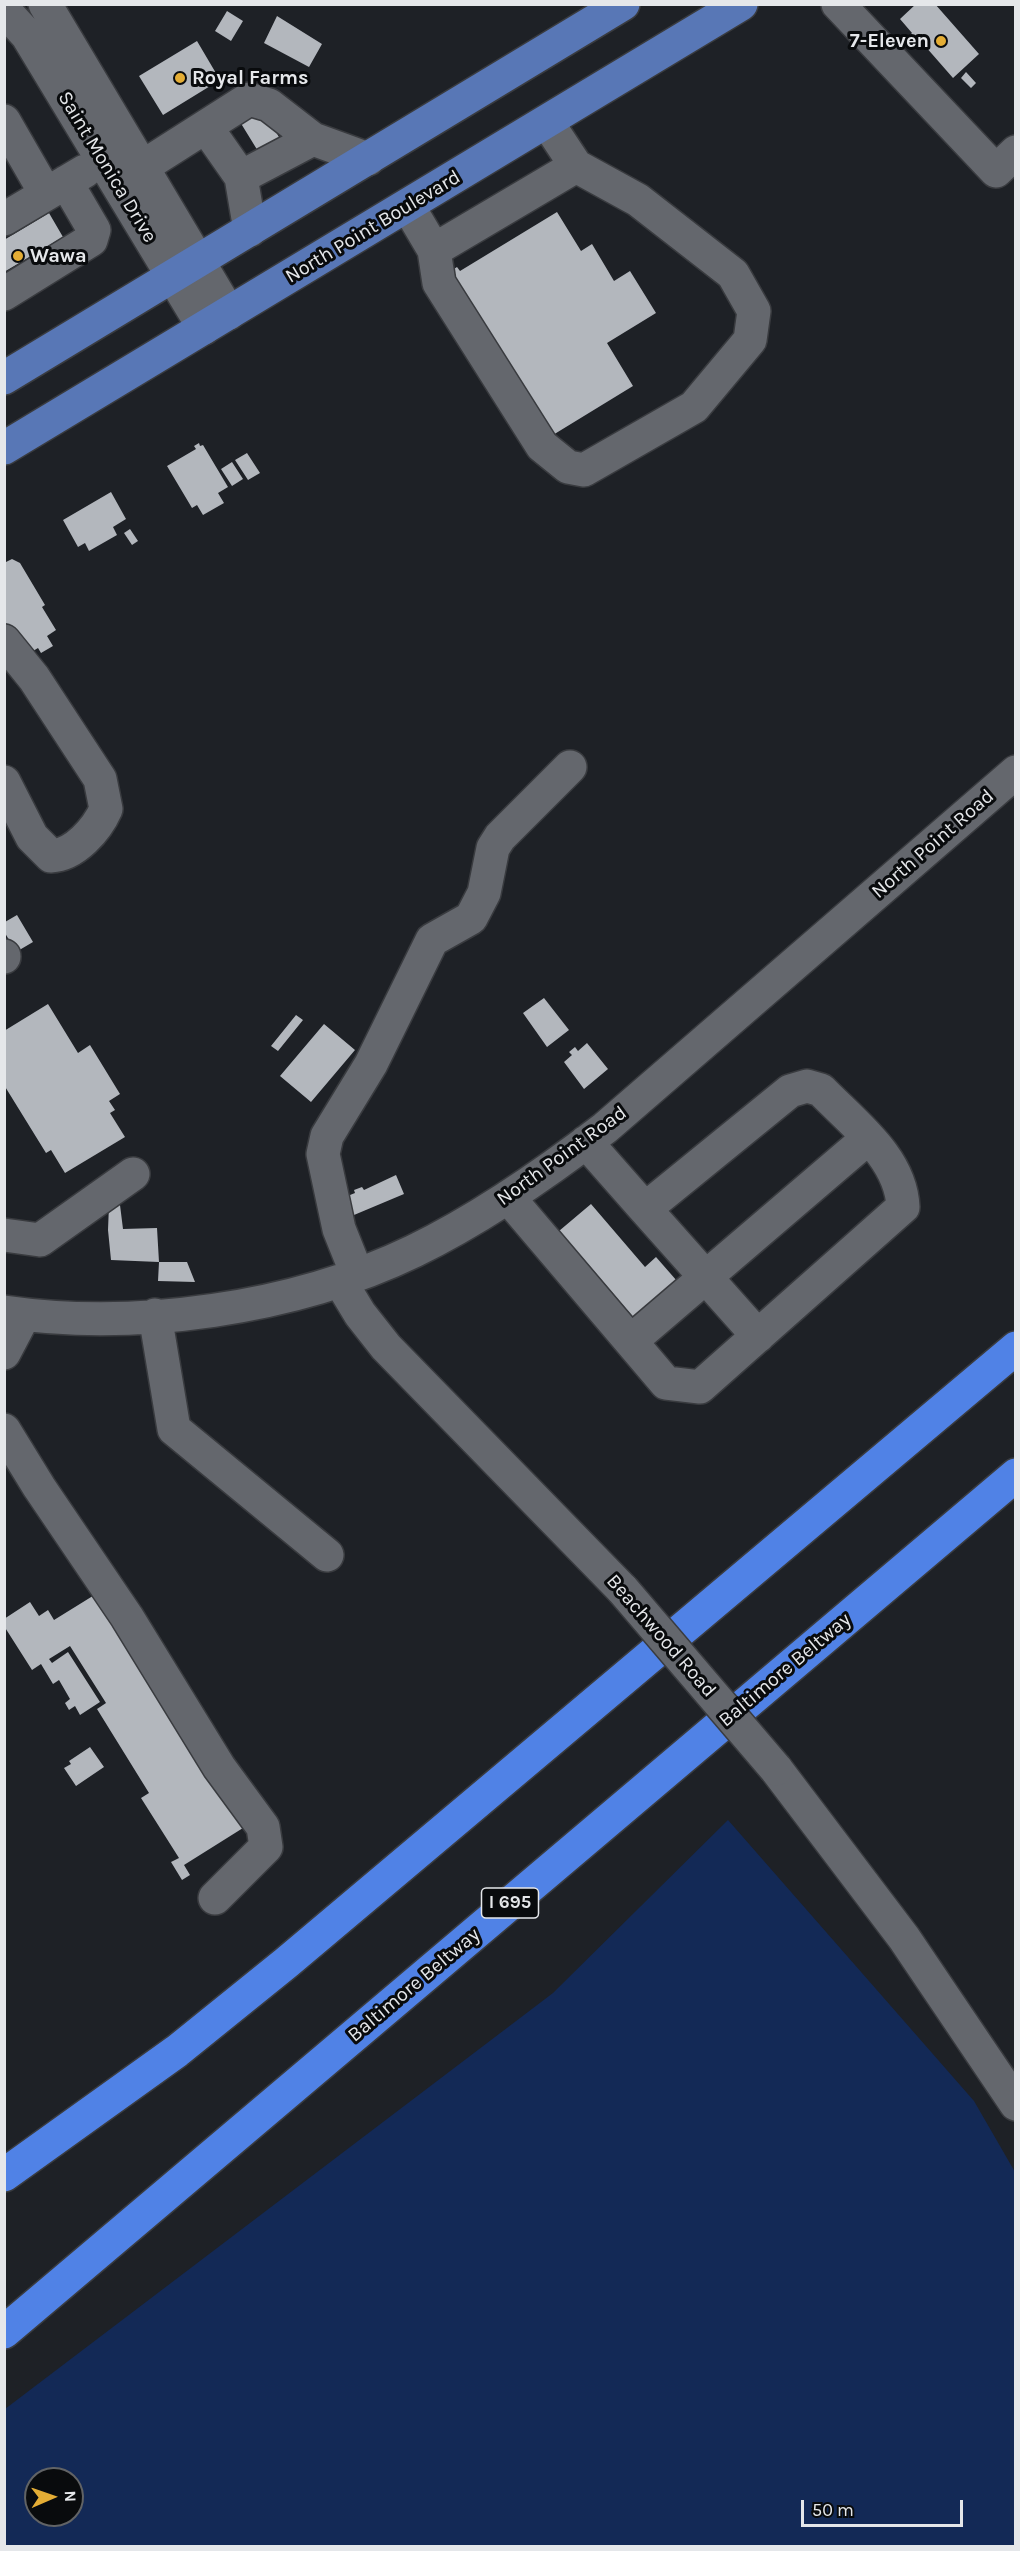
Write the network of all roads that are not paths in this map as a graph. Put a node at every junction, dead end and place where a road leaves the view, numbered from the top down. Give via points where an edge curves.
1 (45, 4) edge
2 (741, 4) edge
3 (838, 4) edge
4 (622, 5) edge
5 (4, 10) edge
6 (4, 121) edge
7 (547, 122) junction
8 (206, 127) junction
9 (313, 139) junction
10 (1016, 152) edge
11 (368, 159) junction
12 (125, 166) junction
13 (576, 166) junction
14 (241, 177) junction
15 (56, 188) junction
16 (408, 206) junction
17 (4, 219) edge
18 (250, 230) junction
19 (434, 250) junction
20 (186, 269) junction
21 (4, 294) edge
22 (216, 321) junction
23 (5, 378) edge
24 (4, 448) edge
25 (4, 641) edge
26 (570, 767) dead end
27 (1016, 772) edge
28 (4, 782) edge
29 (867, 1139) junction
30 (586, 1142) junction
31 (133, 1174) dead end
32 (508, 1197) junction
33 (645, 1209) junction
34 (4, 1235) edge
35 (348, 1277) junction
36 (706, 1278) junction
37 (14, 1313) edge
38 (155, 1316) junction
39 (758, 1336) junction
40 (630, 1341) junction
41 (1016, 1348) edge
42 (4, 1353) edge
43 (4, 1430) edge
44 (1016, 1475) edge
45 (327, 1555) dead end
46 (215, 1898) dead end
47 (1016, 2104) edge
48 (4, 2175) edge
49 (4, 2332) edge

1 - 12 street, Saint Monica Drive
2 - 7 main road, North Point Boulevard
3 - 10 street via 996,171
4 - 11 main road
5 - 12 street, Saint Monica Drive
6 - 15 street
7 - 13 street
7 - 16 main road, North Point Boulevard
8 - 9 street via 249,99 269,105
8 - 12 street
8 - 14 street
9 - 11 street
9 - 14 street
11 - 18 main road
12 - 15 street
12 - 20 street, Saint Monica Drive
13 - 19 street
13 - 19 street via 638,200 734,274 754,311 750,340 694,407 584,470 568,467 542,446 439,283
14 - 18 street
15 - 17 street
15 - 21 street via 94,230 91,240
16 - 19 street
16 - 22 main road, North Point Boulevard
18 - 20 main road
20 - 22 street, Saint Monica Drive
20 - 23 main road
22 - 24 main road, North Point Boulevard
25 - 28 street via 34,678 100,779 106,809 94,830 74,848 51,856 32,837
26 - 35 street, Beachwood Road via 500,837 493,848 484,894 471,918 432,940 371,1064 327,1136 323,1154
27 - 30 street, North Point Road
29 - 33 street via 821,1090 807,1086 790,1091
29 - 36 street
29 - 39 street via 891,1163 902,1190 903,1208
30 - 32 street, North Point Road
30 - 33 street
31 - 34 street via 40,1239
32 - 35 street, North Point Road via 413,1251
32 - 40 street
33 - 36 street
35 - 38 street, North Point Road via 260,1302
35 - 47 street, Beachwood Road, bridge via 360,1314 386,1347 623,1590 776,1769 910,1946
36 - 39 street
36 - 40 street
37 - 38 street, North Point Road via 75,1318
37 - 42 street
38 - 45 street via 174,1429
39 - 40 street via 700,1387 666,1383
41 - 48 highway via 286,1963 177,2051
43 - 46 street via 127,1617 219,1767 263,1827 266,1847
44 - 49 highway, Baltimore Beltway / I 695

